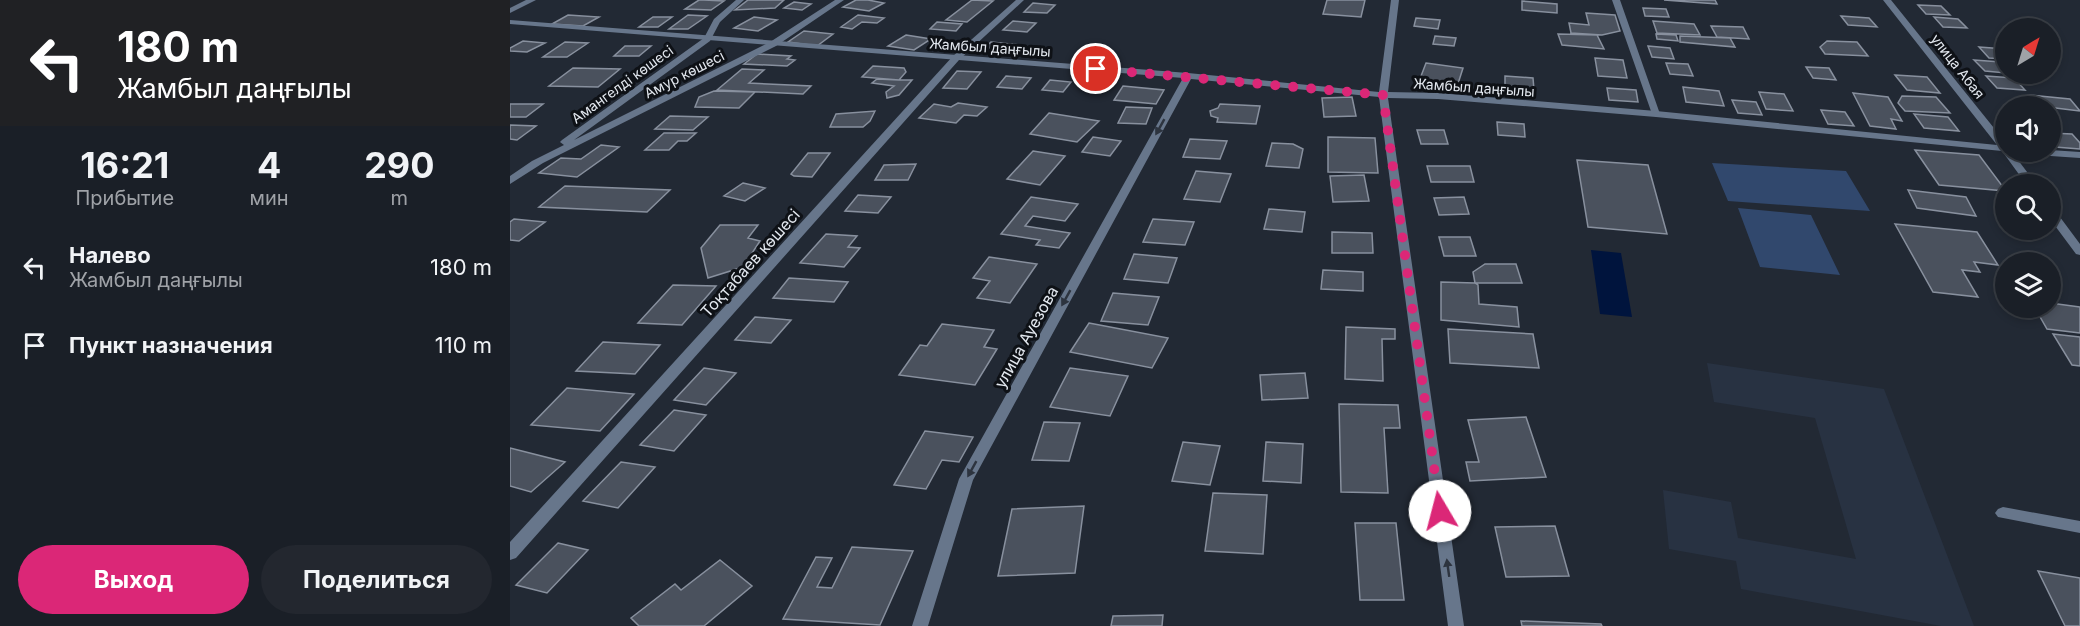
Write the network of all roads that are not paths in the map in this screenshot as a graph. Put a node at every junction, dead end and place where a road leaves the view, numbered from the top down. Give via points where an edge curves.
1 (532, 0) edge
2 (740, 0) edge
3 (840, 0) edge
4 (1020, 0) edge
5 (1395, 0) edge
6 (1616, 0) edge
7 (1887, 0) edge
8 (510, 11) edge
9 (510, 22) edge
10 (707, 39) junction
11 (773, 44) junction
12 (956, 58) junction
13 (1188, 76) junction
14 (1383, 95) junction
15 (1656, 114) junction
16 (1995, 136) edge
17 (1995, 149) edge
18 (2061, 154) edge
19 (2080, 155) edge
20 (535, 163) junction
21 (510, 181) edge
22 (2061, 226) edge
23 (2080, 252) edge
24 (2003, 513) dead end
25 (2080, 527) edge
26 (510, 553) edge
27 (920, 626) edge
28 (1456, 626) edge

1 - 8 street
2 - 10 street, Амангелді көшесі via 717,21
3 - 11 street, Амур көшесі
4 - 12 street, Тоқтабаев көшесі
5 - 14 street
6 - 15 street
7 - 16 street, улица Абая
9 - 10 street, Жамбыл даңғылы
10 - 11 street, Жамбыл даңғылы
10 - 20 street, Амангелді көшесі
11 - 12 street, Жамбыл даңғылы
11 - 20 street, Амур көшесі
12 - 13 street, Жамбыл даңғылы
12 - 26 street, Тоқтабаев көшесі
13 - 14 street, Жамбыл даңғылы
13 -> 27 street, улица Ауезова via 966,479
14 - 15 street, Жамбыл даңғылы
28 -> 14 street
15 - 17 street, Жамбыл даңғылы
18 - 19 street
20 - 21 street, Амангелді көшесі
22 - 23 street
24 - 25 street

